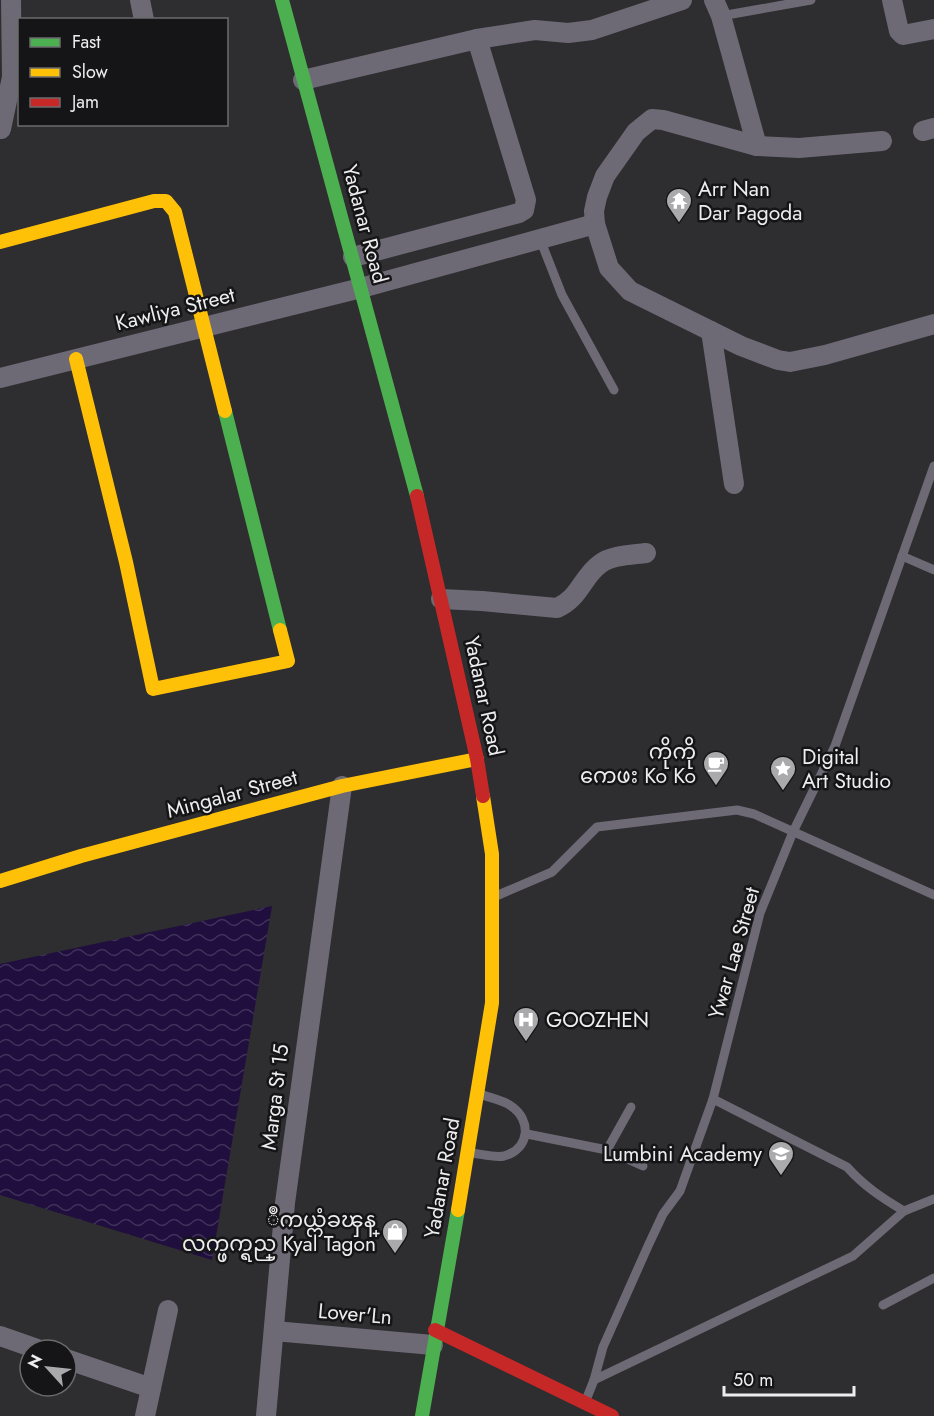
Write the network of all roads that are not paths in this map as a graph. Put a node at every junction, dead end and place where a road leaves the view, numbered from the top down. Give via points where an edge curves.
1 (11, 0) edge
2 (140, 0) edge
3 (282, 0) edge
4 (682, 0) edge
5 (811, 0) edge
6 (892, 0) edge
7 (717, 8) edge
8 (144, 18) edge
9 (934, 29) edge
10 (477, 39) junction
11 (16, 76) edge
12 (303, 80) junction
13 (1, 129) edge
14 (882, 141) dead end
15 (757, 146) junction
16 (595, 224) junction
17 (540, 239) junction
18 (0, 242) edge
19 (353, 257) junction
20 (361, 288) junction
21 (934, 324) edge
22 (203, 327) junction
23 (711, 331) junction
24 (76, 358) junction
25 (0, 378) edge
26 (614, 390) dead end
27 (934, 466) edge
28 (734, 484) dead end
29 (646, 553) dead end
30 (902, 556) junction
31 (934, 570) edge
32 (441, 599) junction
33 (477, 759) junction
34 (342, 786) junction
35 (793, 832) junction
36 (0, 881) edge
37 (934, 895) edge
38 (493, 898) junction
39 (478, 1094) junction
40 (714, 1099) junction
41 (631, 1107) dead end
42 (527, 1134) junction
43 (607, 1150) junction
44 (469, 1152) junction
45 (643, 1166) dead end
46 (934, 1199) edge
47 (904, 1211) junction
48 (934, 1278) edge
49 (883, 1305) dead end
50 (168, 1310) dead end
51 (274, 1332) junction
52 (0, 1336) edge
53 (434, 1337) junction
54 (18, 1342) edge
55 (78, 1363) edge
56 (594, 1380) junction
57 (151, 1388) junction
58 (585, 1402) junction
59 (145, 1416) edge
60 (266, 1416) edge
61 (422, 1416) edge
62 (612, 1416) edge

1 - 11 street
2 - 8 street
3 - 12 street, Yadanar Road
4 - 10 street via 592,30 535,30
5 - 7 lane
6 - 9 street via 903,36
7 - 15 street
10 - 12 street
10 - 19 street via 526,200 524,210
11 - 13 street
12 - 19 street, Yadanar Road
14 - 15 street via 799,148
15 - 16 street via 652,119 636,132 605,176 594,211
16 - 17 street, Kawliya Street
16 - 23 street via 609,268 630,291
17 - 20 street, Kawliya Street
17 - 26 lane via 562,295
18 - 22 street via 166,201 175,212
19 - 20 street, Yadanar Road
20 - 22 street, Kawliya Street
20 - 32 street, Yadanar Road
21 - 23 street via 790,362
22 - 24 street, Kawliya Street
22 - 24 street via 288,660 153,689
23 - 28 street
24 - 25 street, Kawliya Street
27 - 30 lane, Ywar Lae Street
29 - 32 street via 600,564 567,604 557,608
30 - 31 lane
30 - 35 lane, Ywar Lae Street via 835,746
32 - 33 street, Yadanar Road
33 - 34 street, Mingalar Street
33 - 38 street, Yadanar Road via 492,854
34 - 36 street, Mingalar Street
34 - 51 street, Marga St 15 via 285,1203
35 - 37 lane
35 - 38 lane via 754,813 737,810 597,827 552,872
35 - 40 lane, Ywar Lae Street via 760,914
38 - 39 street, Yadanar Road via 492,1002
39 - 42 lane via 511,1106 524,1119
39 - 44 street, Yadanar Road
40 - 47 lane via 847,1167 862,1184
40 - 56 lane, Ywar Lae Street via 680,1191 663,1214 603,1347
41 - 43 lane
42 - 43 lane
42 - 44 lane via 519,1149 503,1157
43 - 45 lane
44 - 53 street, Yadanar Road
46 - 47 lane
47 - 56 lane via 852,1256
48 - 49 lane
50 - 57 street
51 - 53 street, Lover'Ln
51 - 60 street, Marga St 15
52 - 54 street
53 - 58 street
53 - 61 street, Yadanar Road
55 - 57 street
56 - 58 lane, Ywar Lae Street
57 - 59 street
58 - 62 street

